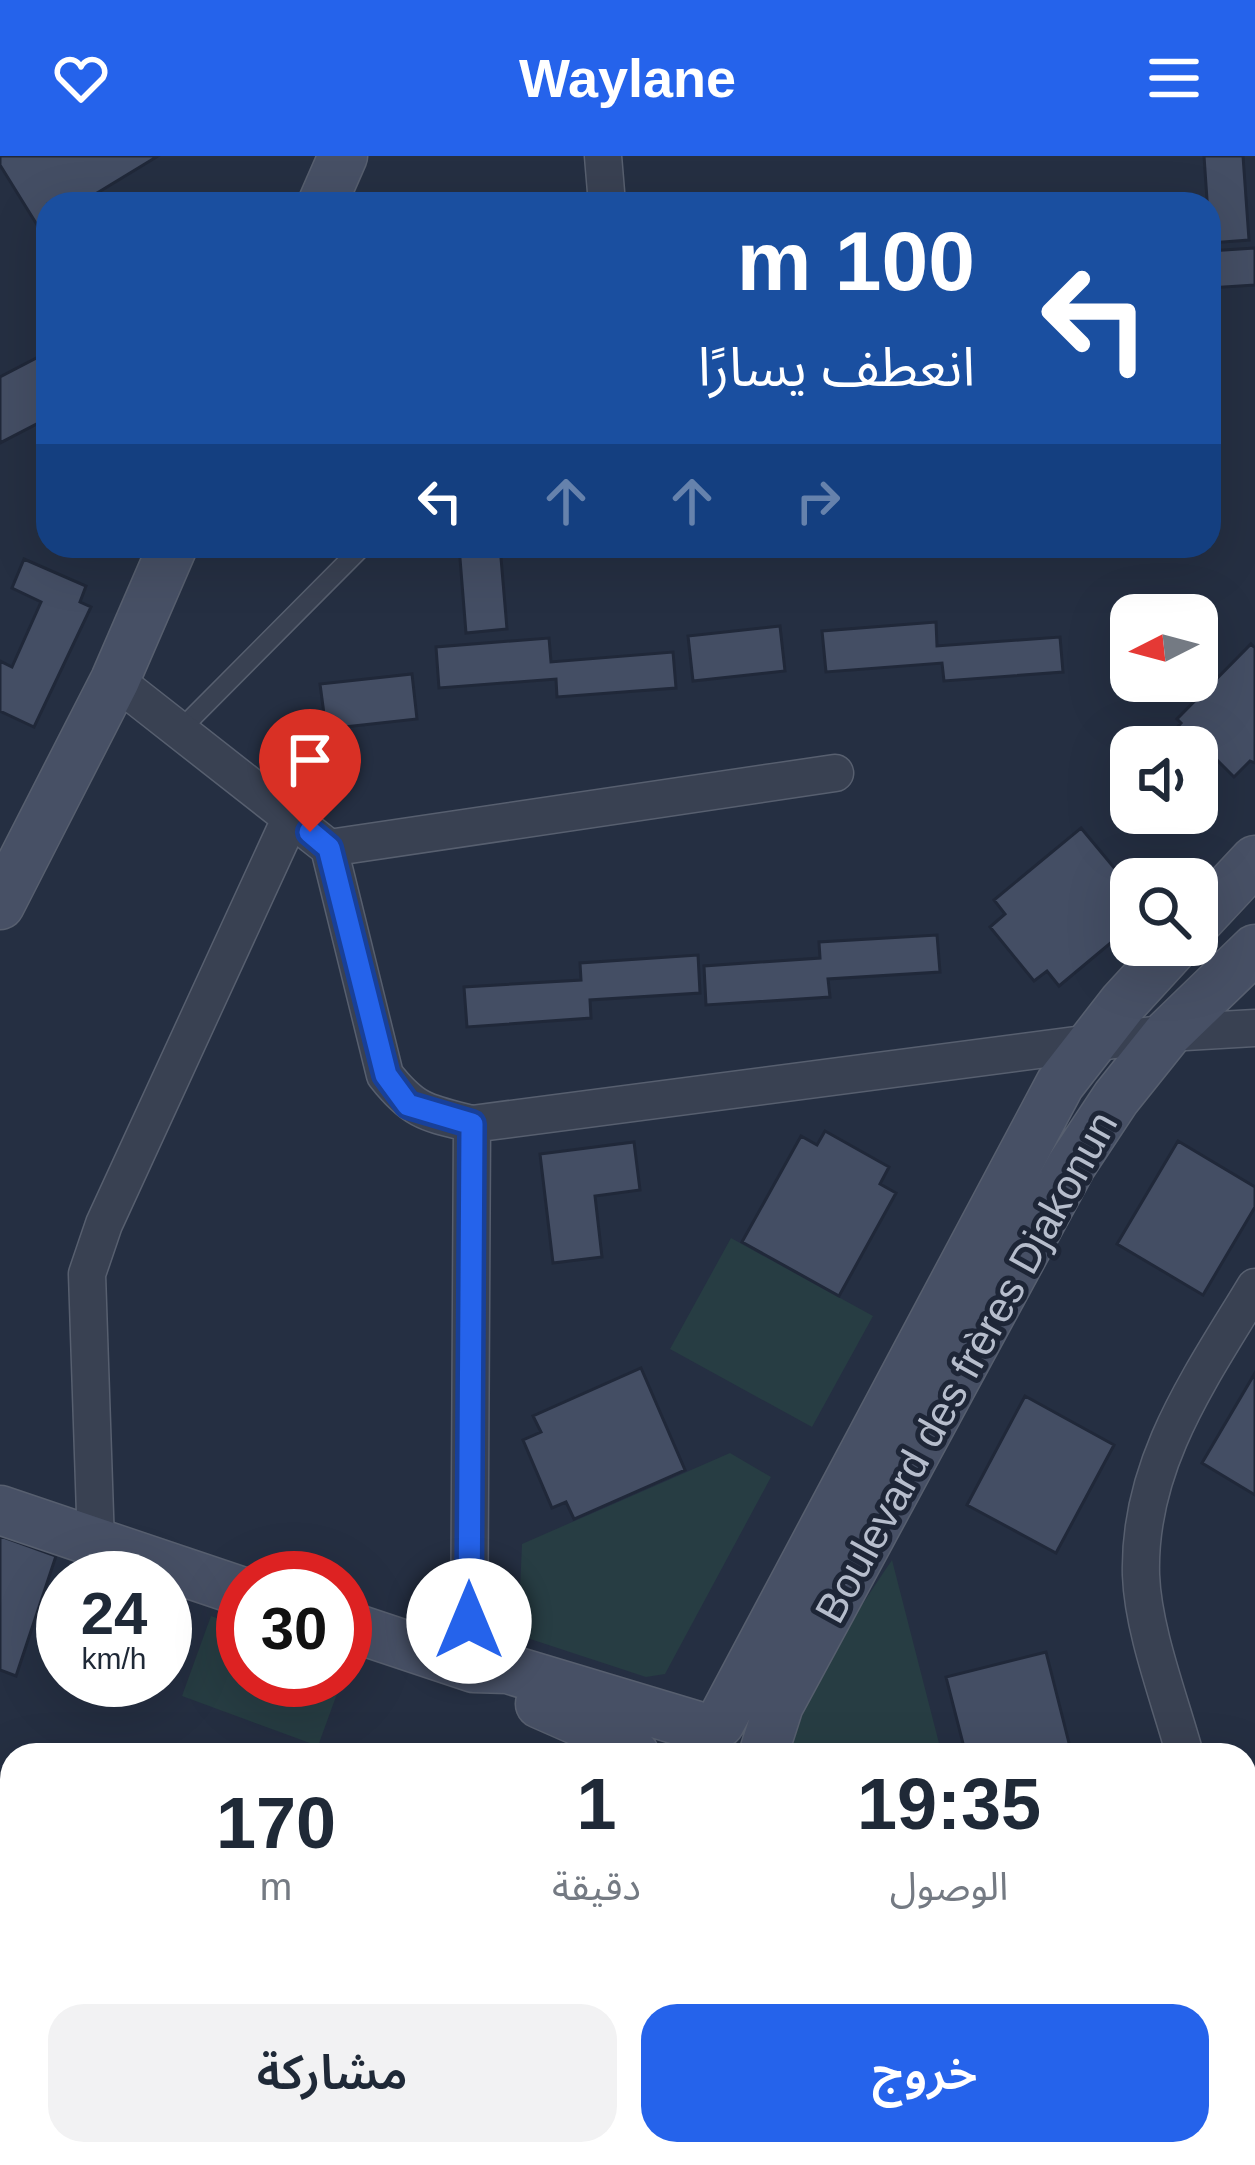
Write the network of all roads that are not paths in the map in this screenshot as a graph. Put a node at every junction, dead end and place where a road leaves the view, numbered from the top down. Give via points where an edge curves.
1 (343, 156) edge
2 (603, 156) edge
3 (327, 192) edge
4 (606, 192) edge
5 (168, 558) edge
6 (352, 558) edge
7 (115, 680) junction
8 (180, 730) junction
9 (835, 773) dead end
10 (291, 817) junction
11 (329, 848) junction
12 (1255, 860) edge
13 (1218, 900) edge
14 (0, 905) edge
15 (1255, 950) edge
16 (1158, 966) edge
17 (1255, 1028) edge
18 (1168, 1033) junction
19 (1090, 1046) junction
20 (472, 1124) junction
21 (1255, 1287) edge
22 (0, 1510) edge
23 (96, 1544) junction
24 (216, 1583) edge
25 (372, 1634) edge
26 (471, 1667) junction
27 (698, 1735) edge
28 (616, 1743) edge
29 (753, 1743) edge
30 (766, 1743) edge
31 (1182, 1743) edge

1 - 3 street
2 - 4 street
5 - 7 street
6 - 8 lane
7 - 8 street
7 - 14 street
8 - 10 street
9 - 11 street
10 - 11 street
10 - 23 street via 87,1274
11 - 20 street via 386,1075 408,1105
12 - 13 street
15 - 18 street, Boulevard des frères Djakonun
16 - 19 street
17 - 18 street
18 - 19 street
18 - 30 street, Boulevard des frères Djakonun via 1071,1166 778,1705
19 - 20 street
19 - 27 street via 1060,1084
20 - 26 street
21 - 31 street via 1176,1417 1144,1527 1141,1577
22 - 23 street
23 - 24 street
25 - 26 street
26 - 27 street via 508,1669
26 - 28 street
27 - 29 street via 746,1734

